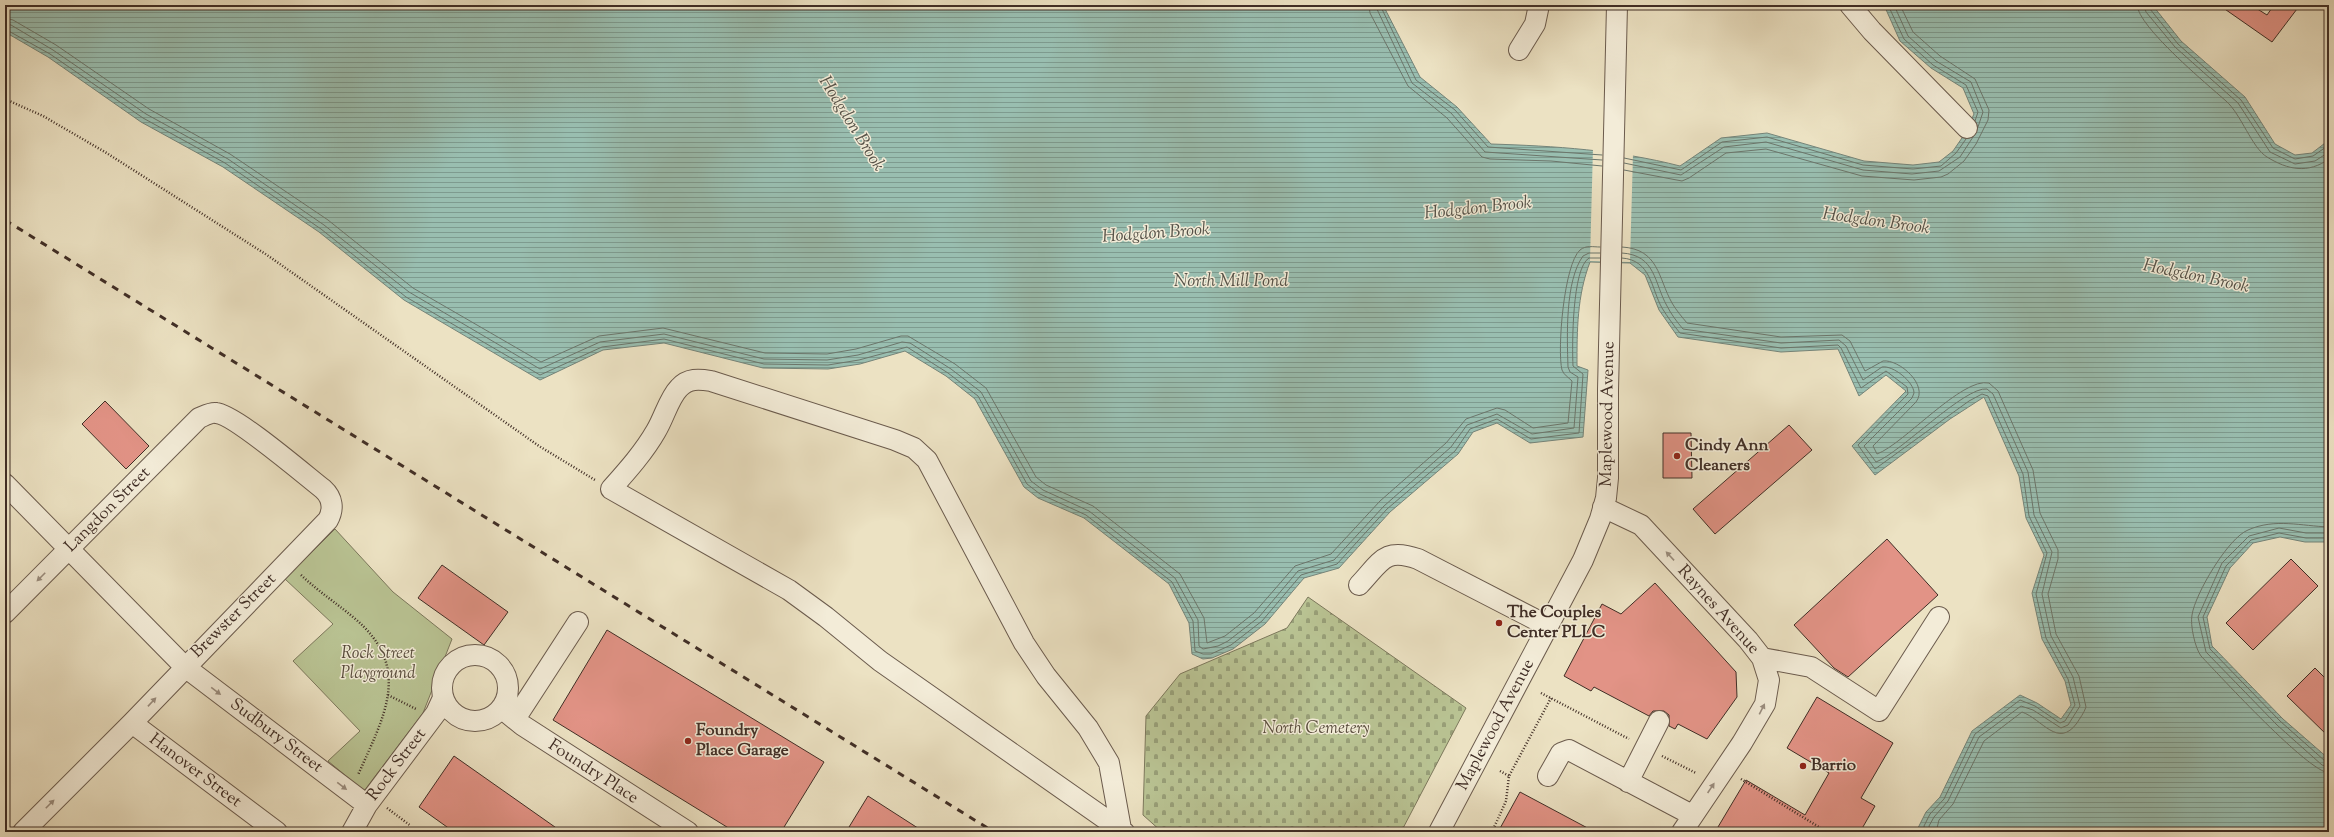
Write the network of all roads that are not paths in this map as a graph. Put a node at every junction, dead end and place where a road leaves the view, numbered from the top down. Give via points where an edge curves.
1 (1539, 5) edge
2 (1617, 5) edge
3 (1850, 5) edge
4 (1519, 50) dead end
5 (1967, 128) dead end
6 (215, 413) joint
7 (5, 484) edge
8 (1603, 507) junction
9 (68, 549) junction
10 (1359, 585) dead end
11 (5, 614) edge
12 (1939, 617) dead end
13 (578, 622) dead end
14 (1548, 626) junction
15 (1762, 658) junction
16 (185, 667) junction
17 (443, 698) junction
18 (508, 714) junction
19 (1659, 721) dead end
20 (132, 723) junction
21 (1548, 776) dead end
22 (1628, 782) junction
23 (376, 806) junction
24 (1692, 815) junction
25 (1122, 830) edge
26 (23, 832) edge
27 (277, 832) edge
28 (352, 832) edge
29 (688, 832) edge
30 (1439, 832) edge
31 (1682, 832) edge

1 - 4 street via 1535,24
2 - 8 street, Maplewood Avenue via 1608,478
3 - 5 street via 1872,32
6 - 9 street, Langdon Street via 198,418
6 - 16 street, Brewster Street via 234,420 323,489 330,498 332,510 328,520
7 - 9 street, Sudbury Street
8 - 14 street, Maplewood Avenue via 1582,560
15 -> 8 street, Raynes Avenue via 1641,525
9 -> 11 street, Langdon Street
9 - 16 street, Sudbury Street
10 - 14 street via 1391,554 1401,553
12 - 15 street via 1879,711 1811,667
13 - 18 street
14 - 30 street, Maplewood Avenue
24 -> 15 street, Raynes Avenue via 1765,704 1769,680
20 -> 16 street, Brewster Street
16 -> 23 street, Sudbury Street
17 - 18 street via 448,708 464,720 475,722 494,715
17 - 18 street via 442,688 448,668 462,658 478,655 490,658 499,665 505,675 508,686
17 - 23 street, Rock Street
18 - 29 street, Foundry Place
19 - 22 street
26 -> 20 street, Brewster Street
20 - 27 street, Hanover Street
21 - 22 street via 1561,752 1569,750
22 - 24 street
23 - 28 street, Rock Street
24 - 31 street, Raynes Avenue
25 - 25 street via 1113,781 1100,747 1024,643 927,460 914,448 822,415 711,380 697,379 678,388 643,451 611,490 789,590 880,661

